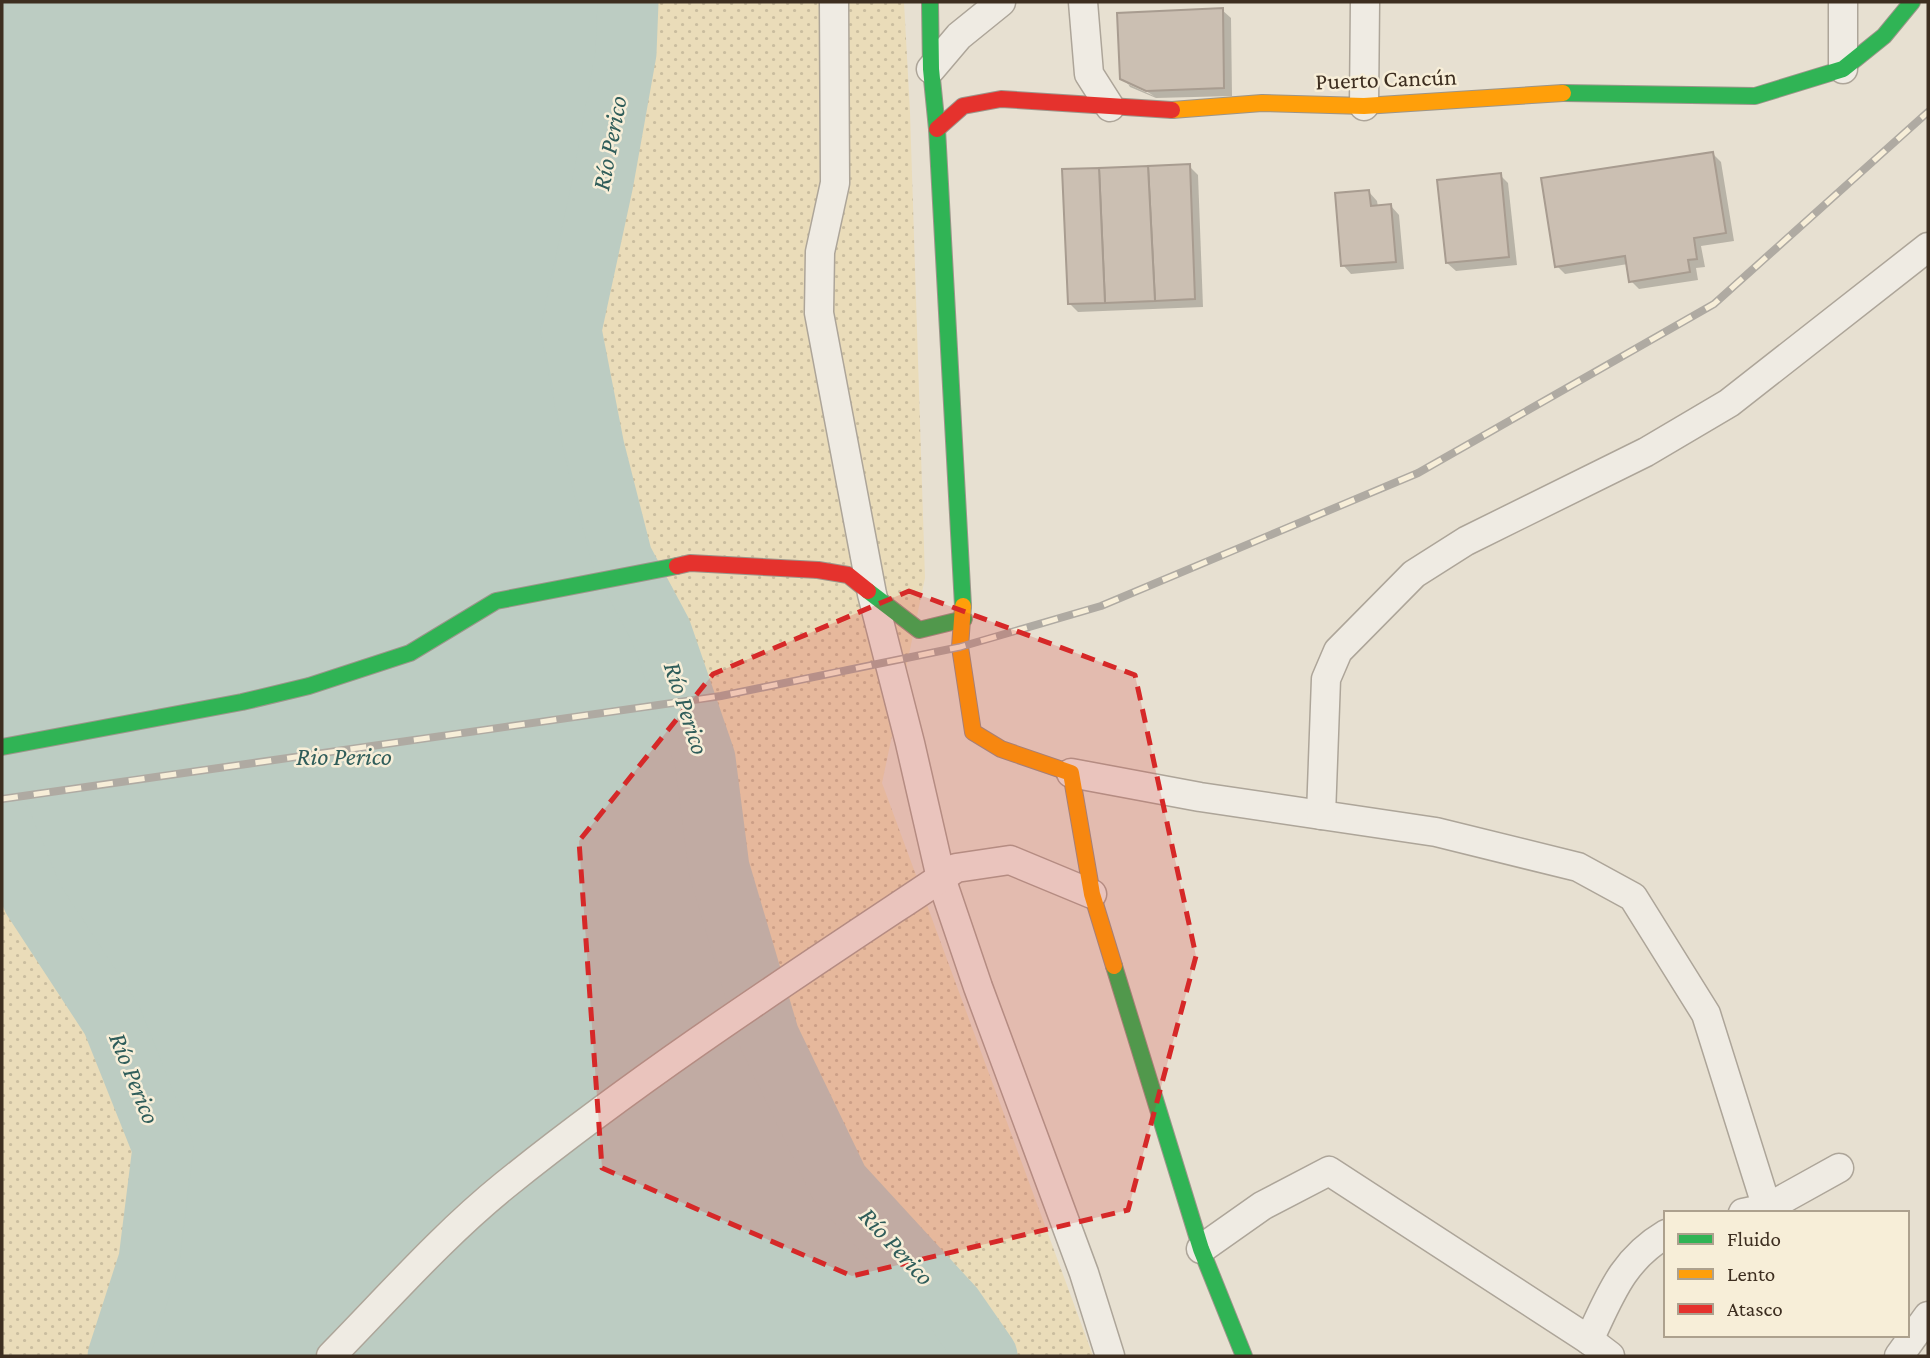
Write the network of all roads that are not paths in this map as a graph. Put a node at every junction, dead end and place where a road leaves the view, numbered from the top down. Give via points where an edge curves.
1 (834, 2) edge
2 (930, 2) edge
3 (1001, 2) edge
4 (1083, 2) edge
5 (1365, 2) edge
6 (1843, 2) edge
7 (1912, 2) edge
8 (931, 69) junction
9 (1843, 69) junction
10 (1364, 106) junction
11 (1110, 107) junction
12 (937, 129) junction
13 (1928, 247) edge
14 (872, 594) junction
15 (964, 619) junction
16 (2, 747) edge
17 (1071, 773) junction
18 (1321, 815) junction
19 (941, 878) junction
20 (1092, 894) junction
21 (1839, 1168) dead end
22 (1755, 1210) edge
23 (1664, 1235) edge
24 (1201, 1249) junction
25 (1928, 1316) edge
26 (1600, 1348) edge
27 (331, 1356) edge
28 (1110, 1356) edge
29 (1244, 1356) edge
30 (1899, 1356) edge

1 - 14 street via 835,183 820,252 819,313
2 - 8 street
3 - 8 street via 959,36
4 - 11 street via 1089,74
5 - 10 street
6 - 9 street
7 - 9 street via 1884,36
8 - 12 street
9 - 10 street, Puerto Cancún via 1755,96 1550,93
10 - 11 street, Puerto Cancún
11 - 12 street, Puerto Cancún via 1001,99 963,107
12 - 15 street
13 - 18 street via 1729,403 1646,452 1466,541 1414,574 1338,651 1326,679
14 - 15 street via 919,630
14 - 16 street via 848,575 690,563 496,601 410,653 309,687
14 - 19 street
15 - 17 street via 960,647 973,732 1001,749
17 - 18 street
17 - 20 street
18 - 22 street via 1436,832 1578,867 1633,897 1706,1014
19 - 20 street via 956,868 1010,860
19 - 27 street via 680,1051 504,1186 449,1235
19 - 28 street
20 - 24 street
21 - 22 street
23 - 26 street via 1645,1247 1617,1280
24 - 26 street via 1262,1206 1329,1171
24 - 29 street
25 - 30 street

